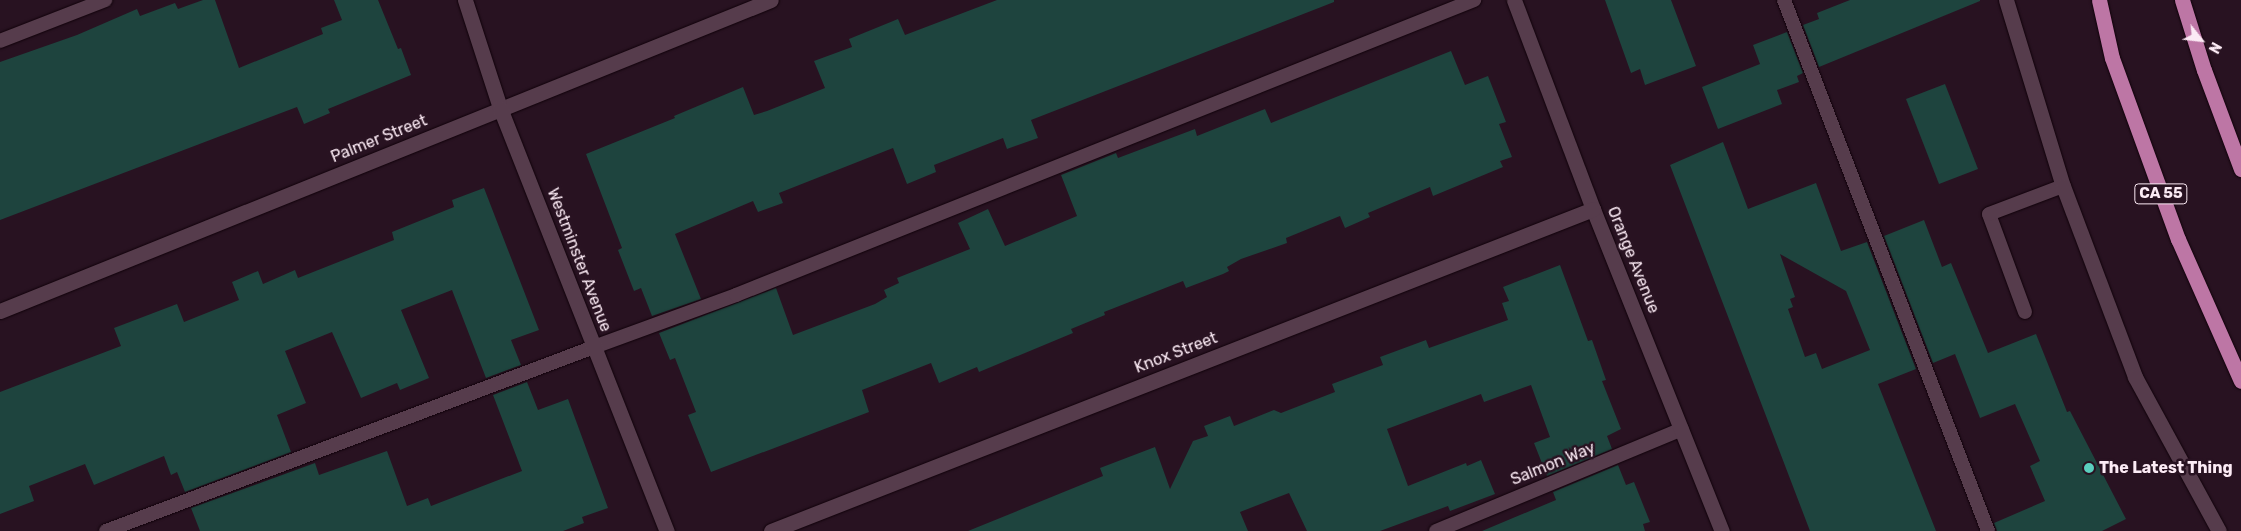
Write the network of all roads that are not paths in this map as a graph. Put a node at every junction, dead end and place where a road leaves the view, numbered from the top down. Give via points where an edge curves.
1 (105, 0) edge
2 (465, 0) edge
3 (771, 0) edge
4 (1474, 0) edge
5 (1514, 0) edge
6 (1784, 0) edge
7 (2006, 0) edge
8 (2099, 0) edge
9 (2182, 0) edge
10 (0, 41) edge
11 (500, 108) junction
12 (2241, 169) edge
13 (2063, 186) junction
14 (1593, 209) junction
15 (0, 311) edge
16 (2025, 312) dead end
17 (594, 346) junction
18 (2241, 381) edge
19 (1682, 429) junction
20 (106, 531) edge
21 (667, 531) edge
22 (771, 531) edge
23 (1436, 531) edge
24 (1722, 531) edge
25 (1988, 531) edge
26 (2219, 531) edge

1 - 10 lane
2 - 11 street, Westminster Avenue
3 - 11 street, Palmer Street
4 - 17 lane via 745,292
5 - 14 street, Orange Avenue
6 - 25 lane
7 - 13 street
8 - 18 highway, CA 55 via 2112,58 2178,240
9 - 12 highway
11 - 15 street, Palmer Street
11 - 17 street, Westminster Avenue
13 - 16 lane via 1990,214
13 - 26 street via 2135,377
14 - 19 street, Orange Avenue
14 - 22 street, Knox Street
17 - 20 lane
17 - 21 street, Westminster Avenue
19 - 23 lane, Salmon Way
19 - 24 street, Orange Avenue

